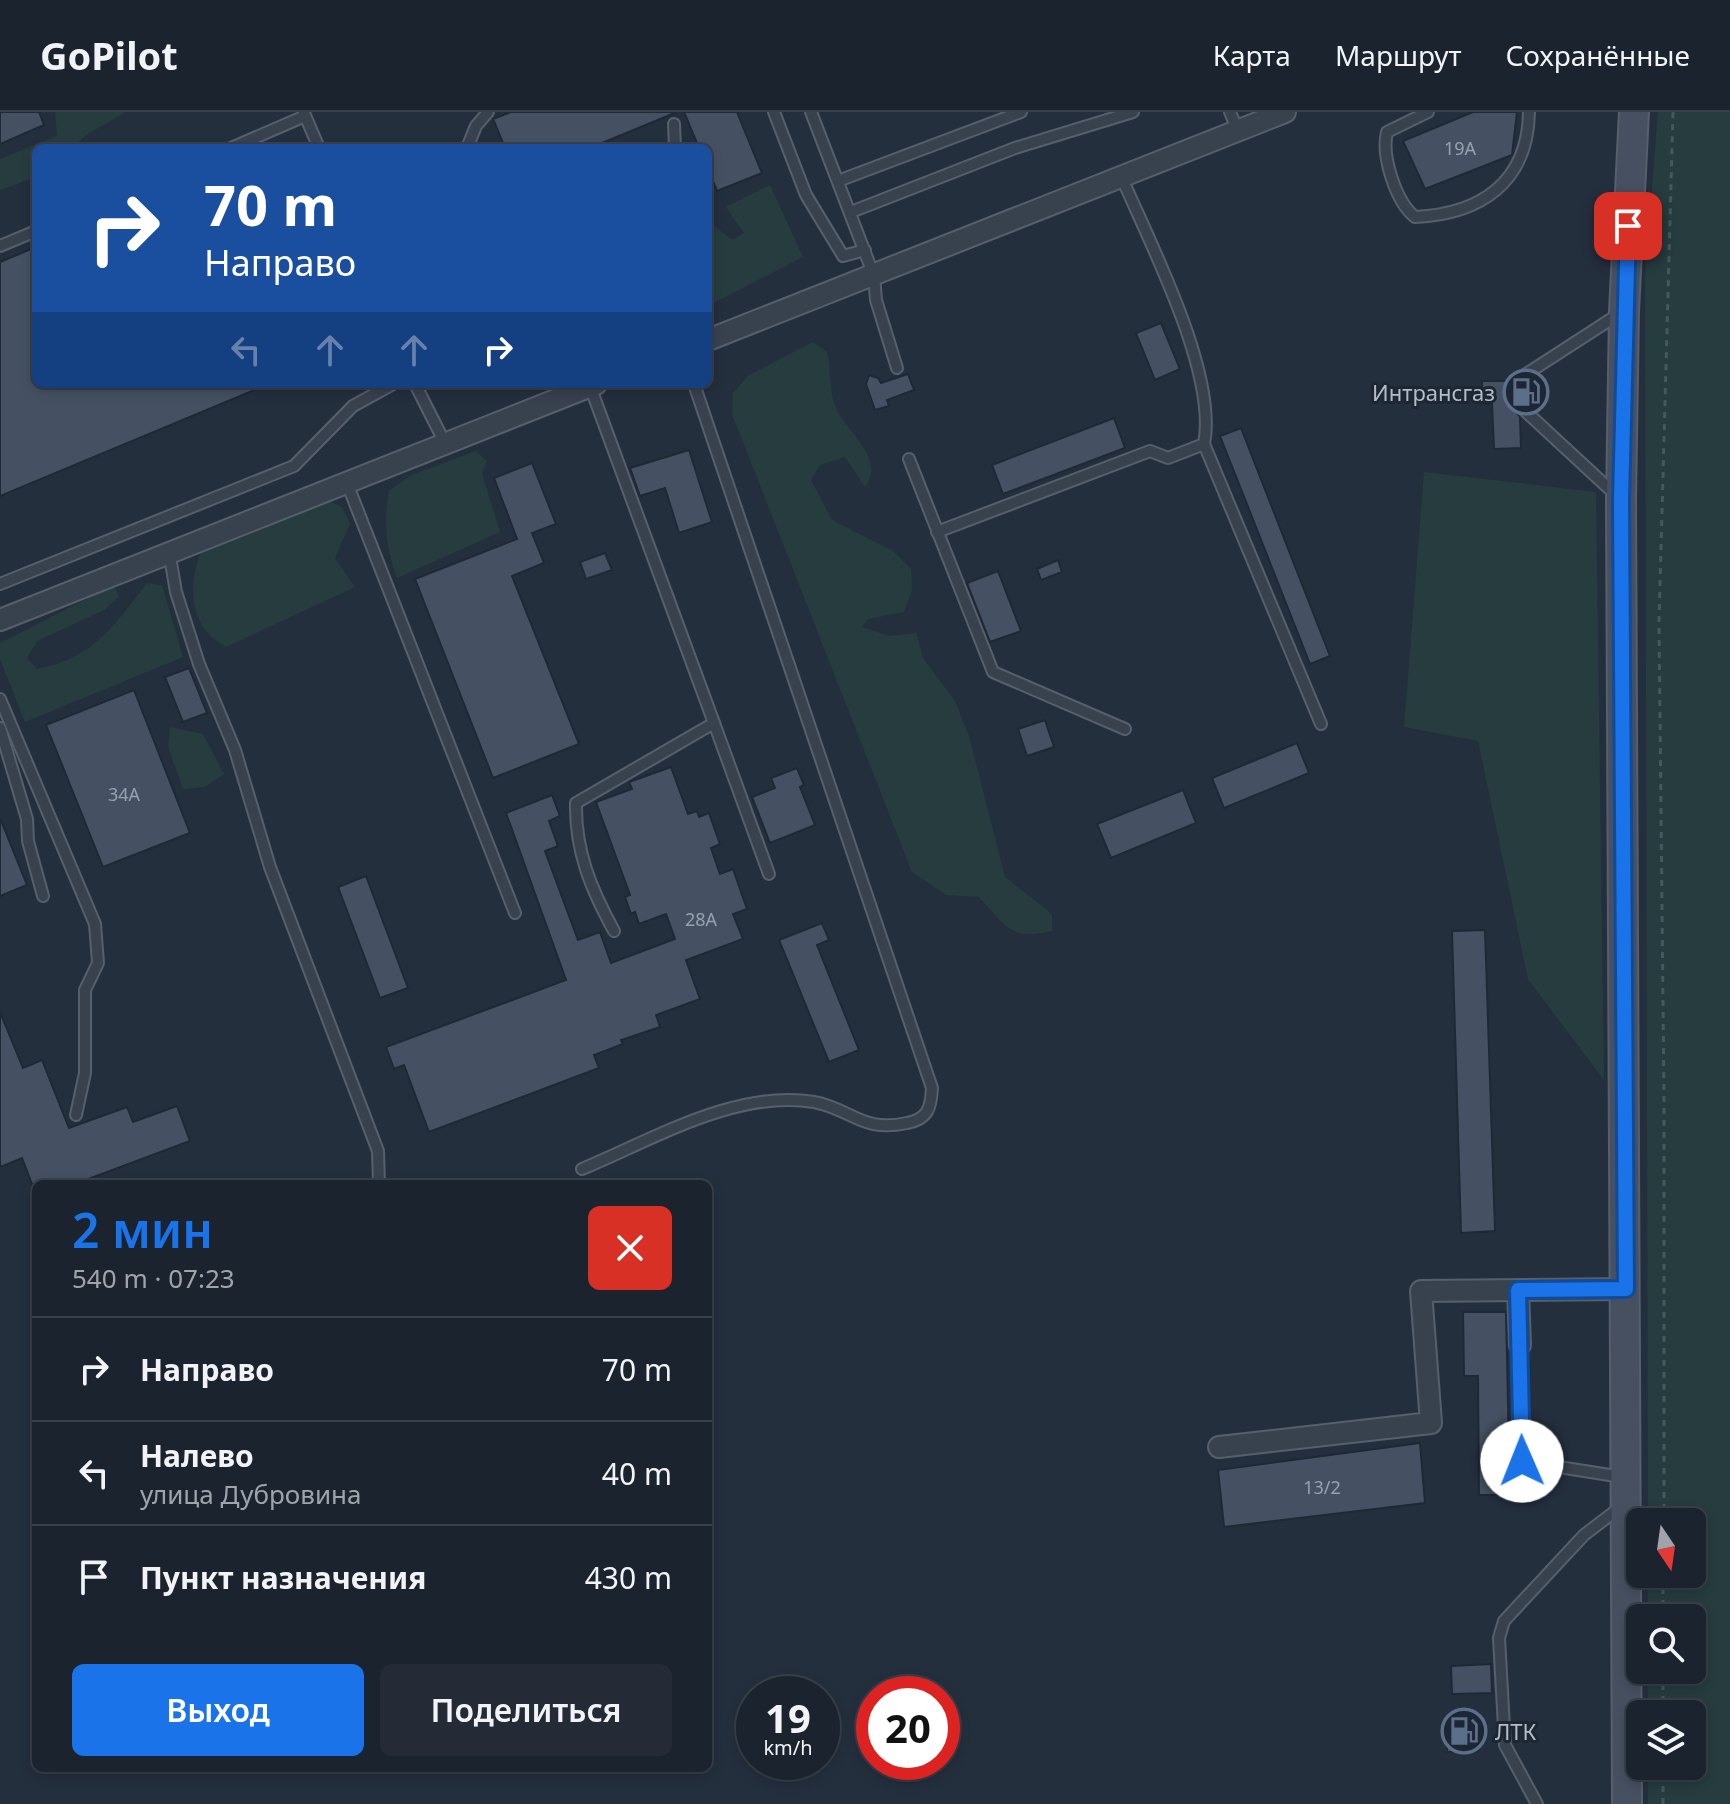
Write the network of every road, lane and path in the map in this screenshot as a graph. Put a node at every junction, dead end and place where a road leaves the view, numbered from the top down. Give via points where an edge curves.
1 (488, 112) edge
2 (774, 112) edge
3 (811, 112) edge
4 (1021, 112) edge
5 (1133, 112) edge
6 (1285, 112) edge
7 (1428, 112) edge
8 (1529, 112) edge
9 (1634, 112) edge
10 (1673, 112) edge
11 (305, 114) edge
12 (1234, 122) edge
13 (674, 124) dead end
14 (240, 144) edge
15 (317, 144) edge
16 (469, 144) edge
17 (675, 144) edge
18 (1121, 176) junction
19 (838, 181) junction
20 (851, 212) junction
21 (32, 233) edge
22 (0, 246) edge
23 (865, 250) junction
24 (874, 276) junction
25 (1624, 311) junction
26 (712, 338) edge
27 (897, 368) dead end
28 (386, 388) edge
29 (417, 388) edge
30 (586, 388) edge
31 (594, 388) edge
32 (695, 388) edge
33 (1204, 444) junction
34 (446, 445) junction
35 (909, 459) dead end
36 (347, 483) junction
37 (1621, 500) junction
38 (937, 532) junction
39 (169, 551) junction
40 (0, 584) edge
41 (0, 620) edge
42 (0, 699) edge
43 (714, 723) junction
44 (1321, 724) dead end
45 (0, 728) edge
46 (1125, 729) dead end
47 (769, 874) dead end
48 (43, 896) dead end
49 (515, 913) dead end
50 (614, 931) dead end
51 (76, 1115) dead end
52 (582, 1169) dead end
53 (379, 1180) edge
54 (1626, 1289) junction
55 (1518, 1290) junction
56 (1520, 1345) joint
57 (1219, 1447) dead end
58 (1628, 1490) junction
59 (1664, 1508) edge
60 (1663, 1780) edge
61 (1537, 1804) edge
62 (1627, 1804) edge
63 (1663, 1804) edge

1 - 16 lane
2 - 23 lane via 806,195 843,256
3 - 19 lane
4 - 19 lane
5 - 20 lane via 1015,148
6 - 12 street
7 - 8 lane via 1387,132 1384,145 1403,207 1415,217 1490,198 1518,164
9 - 25 main road
10 - 59 path via 1659,621
11 - 14 lane
11 - 15 lane
12 - 18 street
13 - 17 lane
18 - 24 street
18 - 33 lane via 1182,324 1205,401
19 - 20 lane
20 - 23 lane
21 - 22 lane
23 - 24 lane
24 - 26 street
24 - 27 lane
25 - 37 main road
25 - 37 lane via 1523,376 1522,408
28 - 40 lane via 353,406 294,466
29 - 34 lane
30 - 34 street
31 - 43 lane
32 - 52 lane via 932,1088 931,1106 925,1117 907,1123 871,1126 816,1102 769,1102 718,1113
33 - 38 lane via 1168,458 1150,451
33 - 44 lane
34 - 36 street
35 - 38 lane
36 - 39 street
36 - 49 lane
37 - 54 main road
38 - 46 lane via 993,672
39 - 41 street
39 - 53 lane via 199,664 235,750 270,867 378,1151
42 - 51 lane via 95,924 98,963 85,990 85,1073
43 - 47 lane
43 - 50 lane via 576,803 576,834 590,886
45 - 48 lane
54 - 55 street
54 - 58 main road
55 - 56 street
55 - 57 street via 1421,1291 1431,1423
56 - 58 lane via 1522,1461
58 - 61 lane via 1504,1621 1499,1638 1505,1745
58 - 62 main road
60 - 63 path

